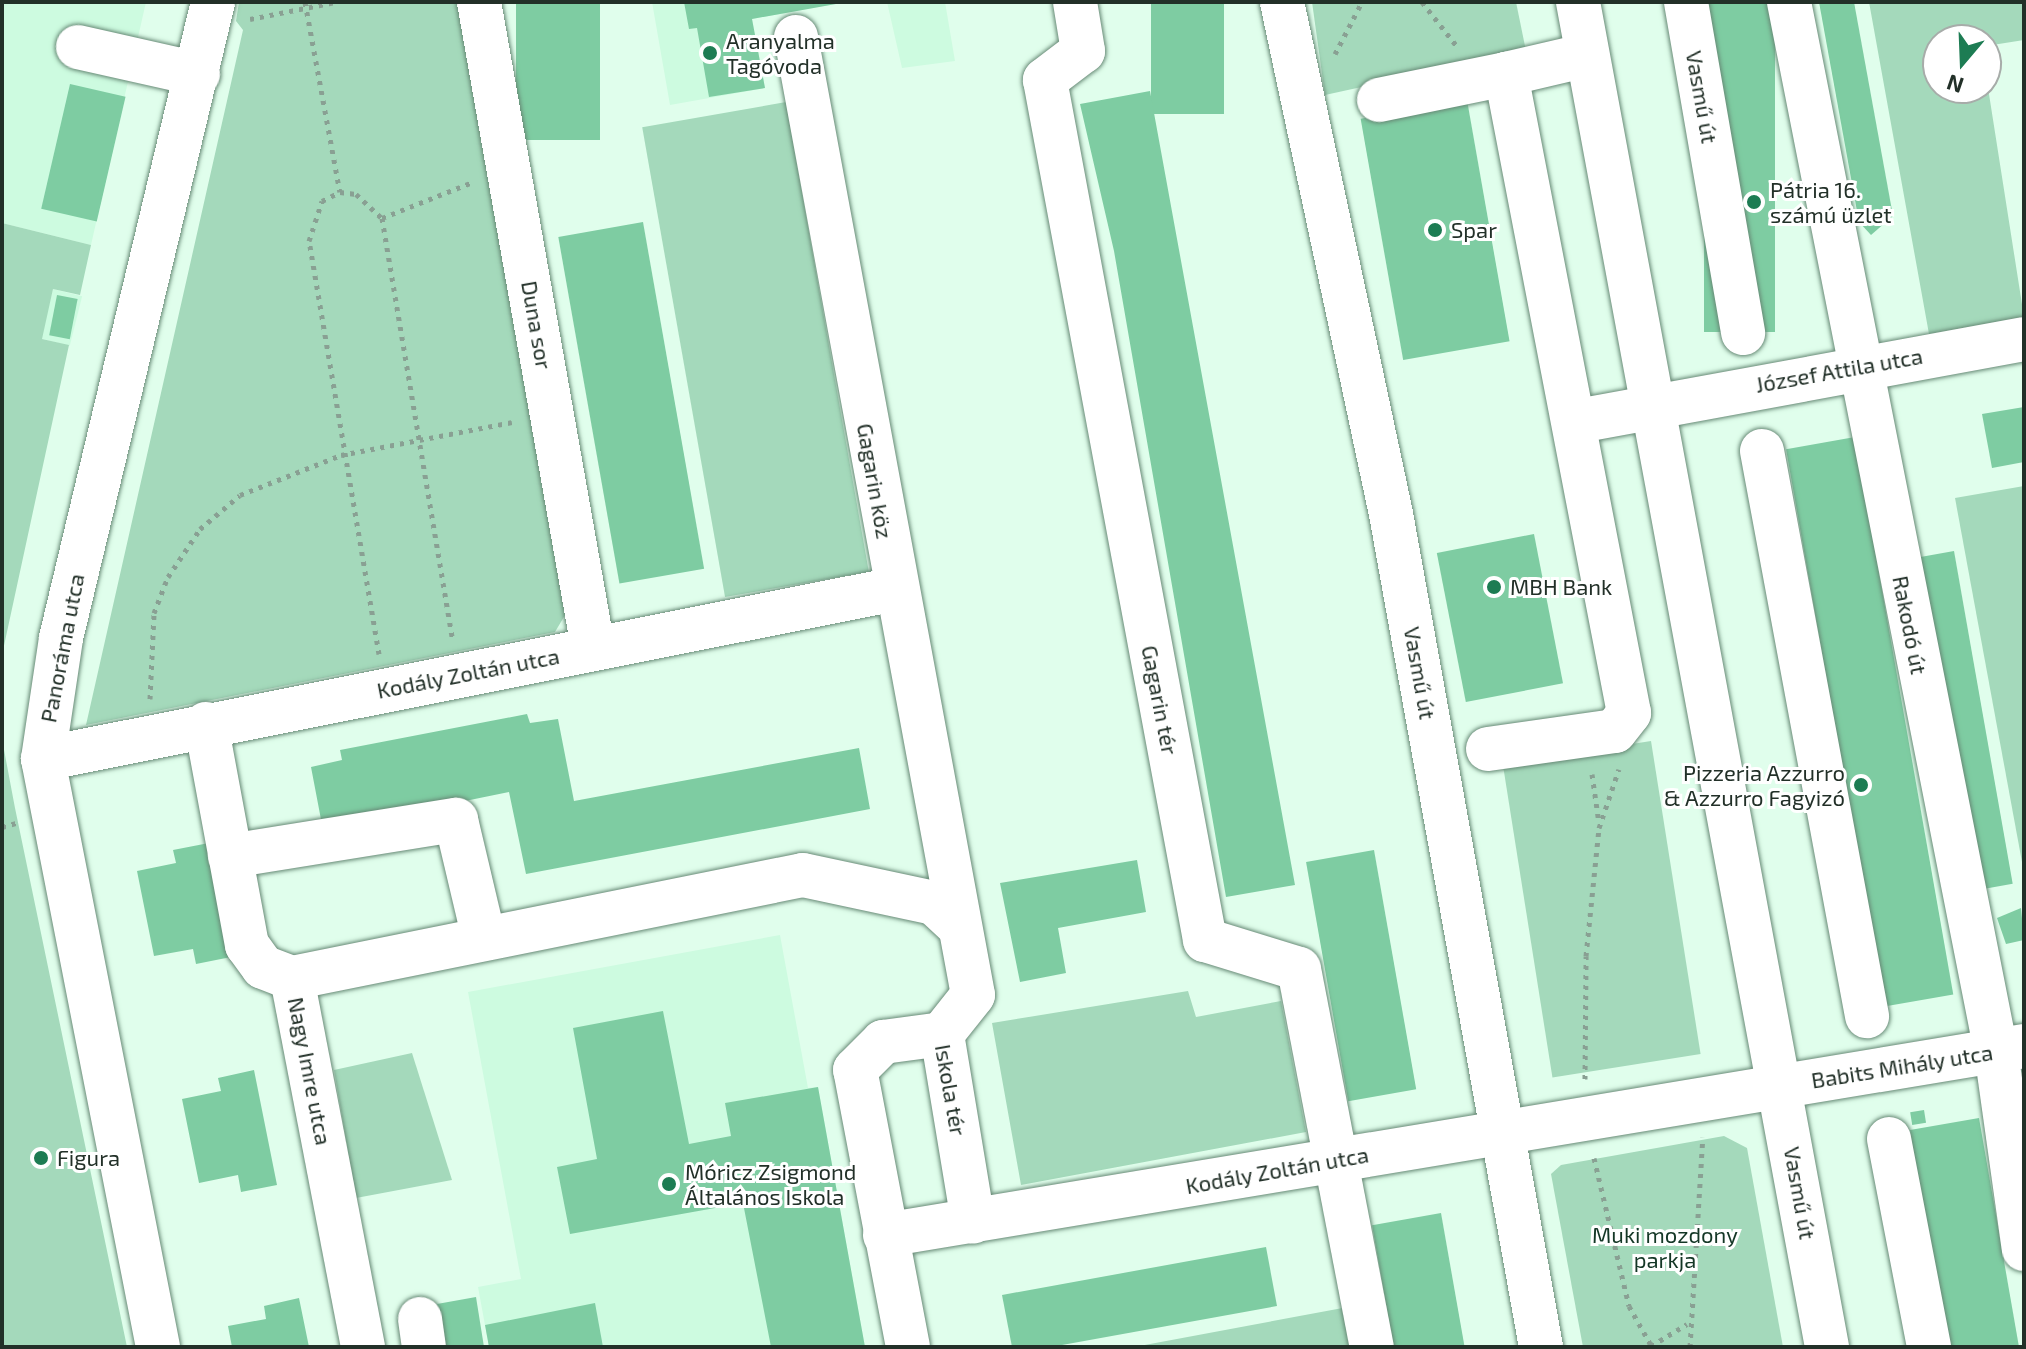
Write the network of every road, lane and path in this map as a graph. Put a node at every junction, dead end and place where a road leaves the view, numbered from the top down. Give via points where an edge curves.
1 (305, 2) edge
2 (335, 2) edge
3 (479, 2) edge
4 (1075, 2) edge
5 (1282, 2) edge
6 (1422, 2) edge
7 (1578, 2) edge
8 (1686, 2) edge
9 (1789, 2) edge
10 (305, 11) junction
11 (224, 12) edge
12 (796, 37) dead end
13 (78, 47) dead end
14 (1461, 51) dead end
15 (1587, 55) junction
16 (198, 74) junction
17 (1506, 74) junction
18 (1379, 100) dead end
19 (478, 179) dead end
20 (340, 192) junction
21 (382, 218) junction
22 (1743, 333) dead end
23 (2024, 339) edge
24 (1859, 366) junction
25 (1654, 403) junction
26 (553, 415) junction
27 (1578, 421) junction
28 (418, 440) junction
29 (1762, 451) dead end
30 (341, 455) junction
31 (895, 589) junction
32 (593, 648) junction
33 (454, 651) dead end
34 (382, 666) dead end
35 (206, 724) junction
36 (150, 735) junction
37 (1488, 749) dead end
38 (43, 759) junction
39 (1622, 761) dead end
40 (1591, 768) dead end
41 (1599, 828) junction
42 (230, 856) junction
43 (958, 925) junction
44 (484, 938) junction
45 (292, 978) junction
46 (1867, 1016) dead end
47 (942, 1034) junction
48 (2010, 1049) edge
49 (1780, 1084) junction
50 (1585, 1086) dead end
51 (1501, 1133) junction
52 (1703, 1135) dead end
53 (1889, 1139) dead end
54 (1593, 1155) dead end
55 (1334, 1161) junction
56 (973, 1221) junction
57 (885, 1235) junction
58 (2024, 1249) edge
59 (1687, 1324) junction
60 (158, 1347) edge
61 (363, 1347) edge
62 (908, 1347) edge
63 (1372, 1347) edge
64 (1541, 1347) edge
65 (1651, 1347) edge
66 (1690, 1347) edge
67 (1827, 1347) edge
68 (1929, 1347) edge

1 - 10 path
2 - 10 path
3 - 26 street, Duna sor
4 - 55 street, Gagarin tér via 1083,51 1045,80 1205,940 1299,969
5 - 51 street, Vasmű út via 1391,514
6 - 14 path
7 - 15 street, Vasmű út
8 - 22 street, Vasmű út
9 - 24 street, Rakodó út
10 - 11 path
10 - 20 path
11 - 16 street, Panoráma utca
12 - 31 street, Gagarin köz
13 - 16 street
15 - 17 street
15 - 25 street, Vasmű út
16 - 38 street, Panoráma utca via 61,638
17 - 18 street
17 - 27 street
19 - 21 path via 438,202
20 - 21 path via 356,194
20 - 30 path via 322,201 309,241
21 - 28 path
23 - 24 street, József Attila utca
24 - 25 street, József Attila utca
24 - 48 street, Rakodó út
25 - 27 street, József Attila utca
25 - 49 street, Vasmű út
26 - 28 path
26 - 32 street, Duna sor
27 - 37 street via 1629,713 1615,731
28 - 30 path
28 - 33 path
29 - 46 street
30 - 34 path
30 - 36 path via 240,495 200,529 154,613
31 - 32 street, Kodály Zoltán utca
31 - 43 street, Gagarin köz
32 - 35 street, Kodály Zoltán utca
35 - 36 street, Kodály Zoltán utca
35 - 42 street, Nagy Imre utca
36 - 38 street, Kodály Zoltán utca
38 - 60 street, Panoráma utca
39 - 41 path
40 - 41 path
41 - 50 path via 1586,956
42 - 44 street via 456,820
42 - 45 street, Nagy Imre utca via 247,945 263,967
43 - 44 street via 934,903 803,875
43 - 47 street via 973,995
44 - 45 street
45 - 61 street, Nagy Imre utca
47 - 56 street, Iskola tér
47 - 57 street, Iskola tér via 883,1042 855,1070
48 - 49 street, Babits Mihály utca
48 - 58 street, Rakodó út
49 - 51 street, Kodály Zoltán utca
49 - 67 street, Vasmű út
51 - 55 street, Kodály Zoltán utca
51 - 64 street, Vasmű út
52 - 59 path
53 - 68 street
54 - 65 path via 1629,1306
55 - 56 street, Kodály Zoltán utca
55 - 63 street, Gagarin tér
56 - 57 street, Kodály Zoltán utca
57 - 62 street
59 - 65 path
59 - 66 path

